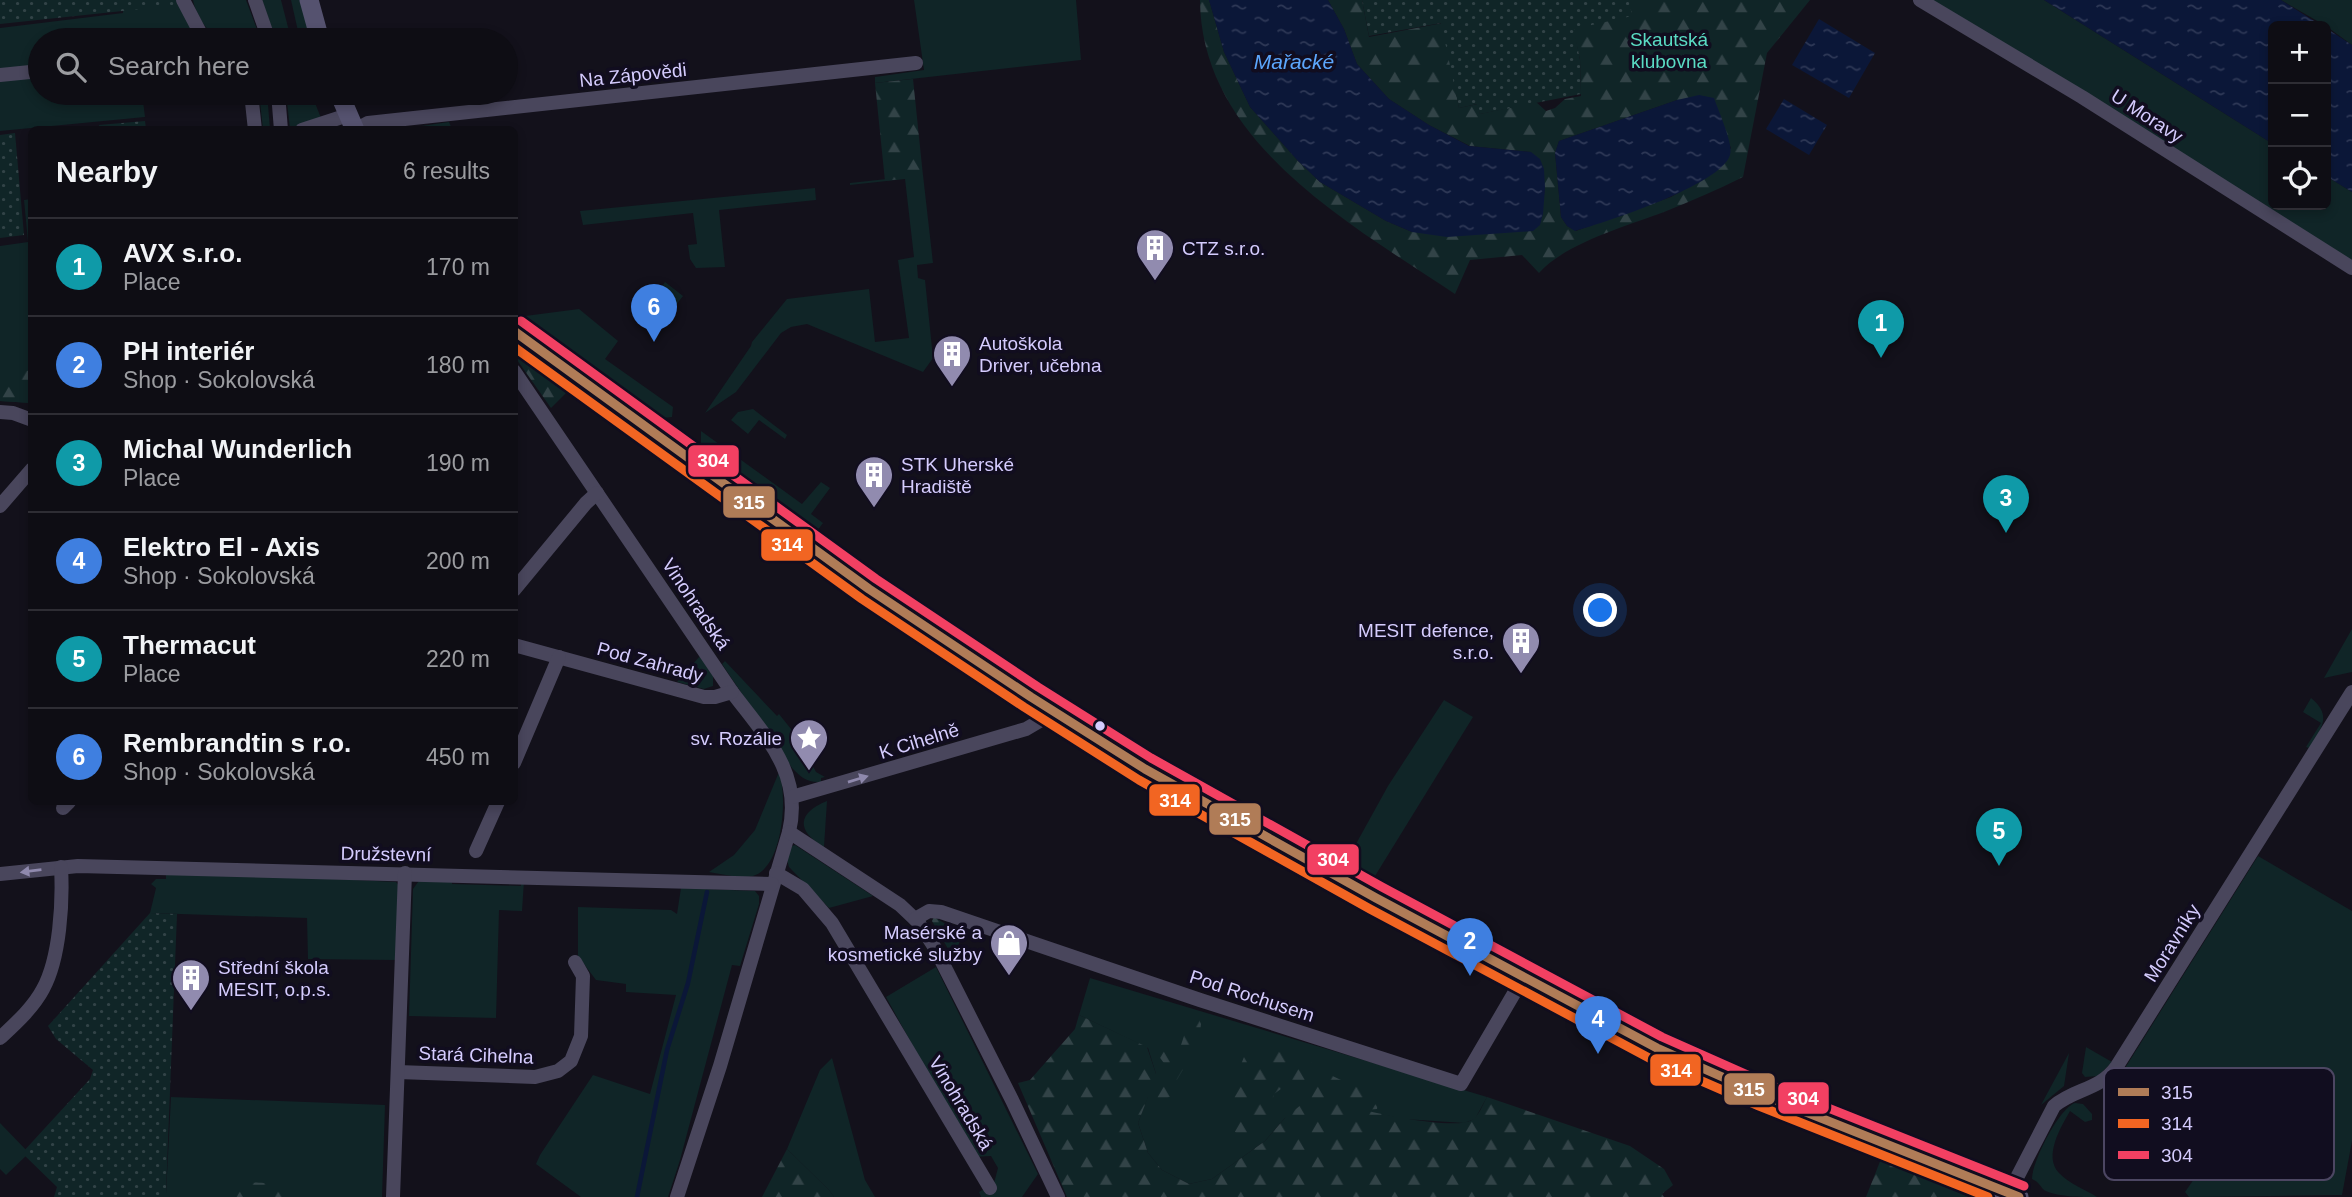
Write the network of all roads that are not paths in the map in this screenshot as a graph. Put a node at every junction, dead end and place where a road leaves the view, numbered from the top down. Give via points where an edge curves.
1 (183, 0) edge
2 (255, 0) edge
3 (309, 0) edge
4 (1920, 0) edge
5 (198, 28) edge
6 (265, 28) edge
7 (317, 28) edge
8 (916, 63) dead end
9 (28, 72) edge
10 (0, 75) edge
11 (252, 105) edge
12 (279, 105) edge
13 (344, 105) edge
14 (352, 125) edge
15 (255, 126) edge
16 (281, 126) edge
17 (2352, 268) edge
18 (518, 334) edge
19 (518, 377) edge
20 (0, 412) edge
21 (28, 419) edge
22 (28, 474) edge
23 (597, 493) junction
24 (0, 506) edge
25 (518, 585) edge
26 (518, 646) edge
27 (559, 657) junction
28 (732, 692) junction
29 (2352, 692) edge
30 (1051, 710) junction
31 (518, 754) edge
32 (792, 797) junction
33 (497, 805) edge
34 (789, 832) junction
35 (476, 851) dead end
36 (61, 867) junction
37 (404, 873) junction
38 (0, 874) edge
39 (774, 879) junction
40 (915, 919) junction
41 (575, 962) dead end
42 (1523, 978) junction
43 (0, 1038) edge
44 (2115, 1068) edge
45 (398, 1072) junction
46 (2104, 1079) edge
47 (990, 1188) dead end
48 (2014, 1195) edge
49 (393, 1197) edge
50 (677, 1197) edge
51 (1058, 1197) edge

1 - 5 street
2 - 6 street
3 - 7 main road
4 - 17 street, U Moravy
8 - 14 street, Na Zápovědi
9 - 10 street
11 - 15 street
12 - 16 street
13 - 14 main road
18 - 30 main road via 869,589
19 - 23 street, Vinohradská
20 - 21 street
22 - 24 street
23 - 25 street
23 - 28 street, Vinohradská
26 - 27 street, Pod Zahrady
27 - 28 street, Pod Zahrady via 704,697
27 - 31 street
28 - 32 street, Vinohradská via 778,755
29 - 44 street, Moravníky
32 -> 30 street, K Cihelně via 1026,729
30 - 42 main road via 1145,769
32 - 34 street, Vinohradská
33 - 35 street
34 - 39 street, Vinohradská
34 - 40 street
36 - 37 street, Družstevní
36 -> 38 street, Družstevní
36 - 43 street via 56,947 47,982
37 - 39 street, Družstevní
37 - 45 street, Stará Cihelna
39 - 47 street, Vinohradská via 803,889 832,923
39 - 50 street, Vinohradská
40 - 42 street, Pod Rochusem via 929,911 941,912 1461,1084
40 - 51 street via 935,948
41 - 45 street, Stará Cihelna via 583,976 581,1036 571,1061 558,1071 535,1077
42 - 48 main road via 1698,1067
45 - 49 street, Stará Cihelna
46 - 48 street, Moravníky via 2054,1106

